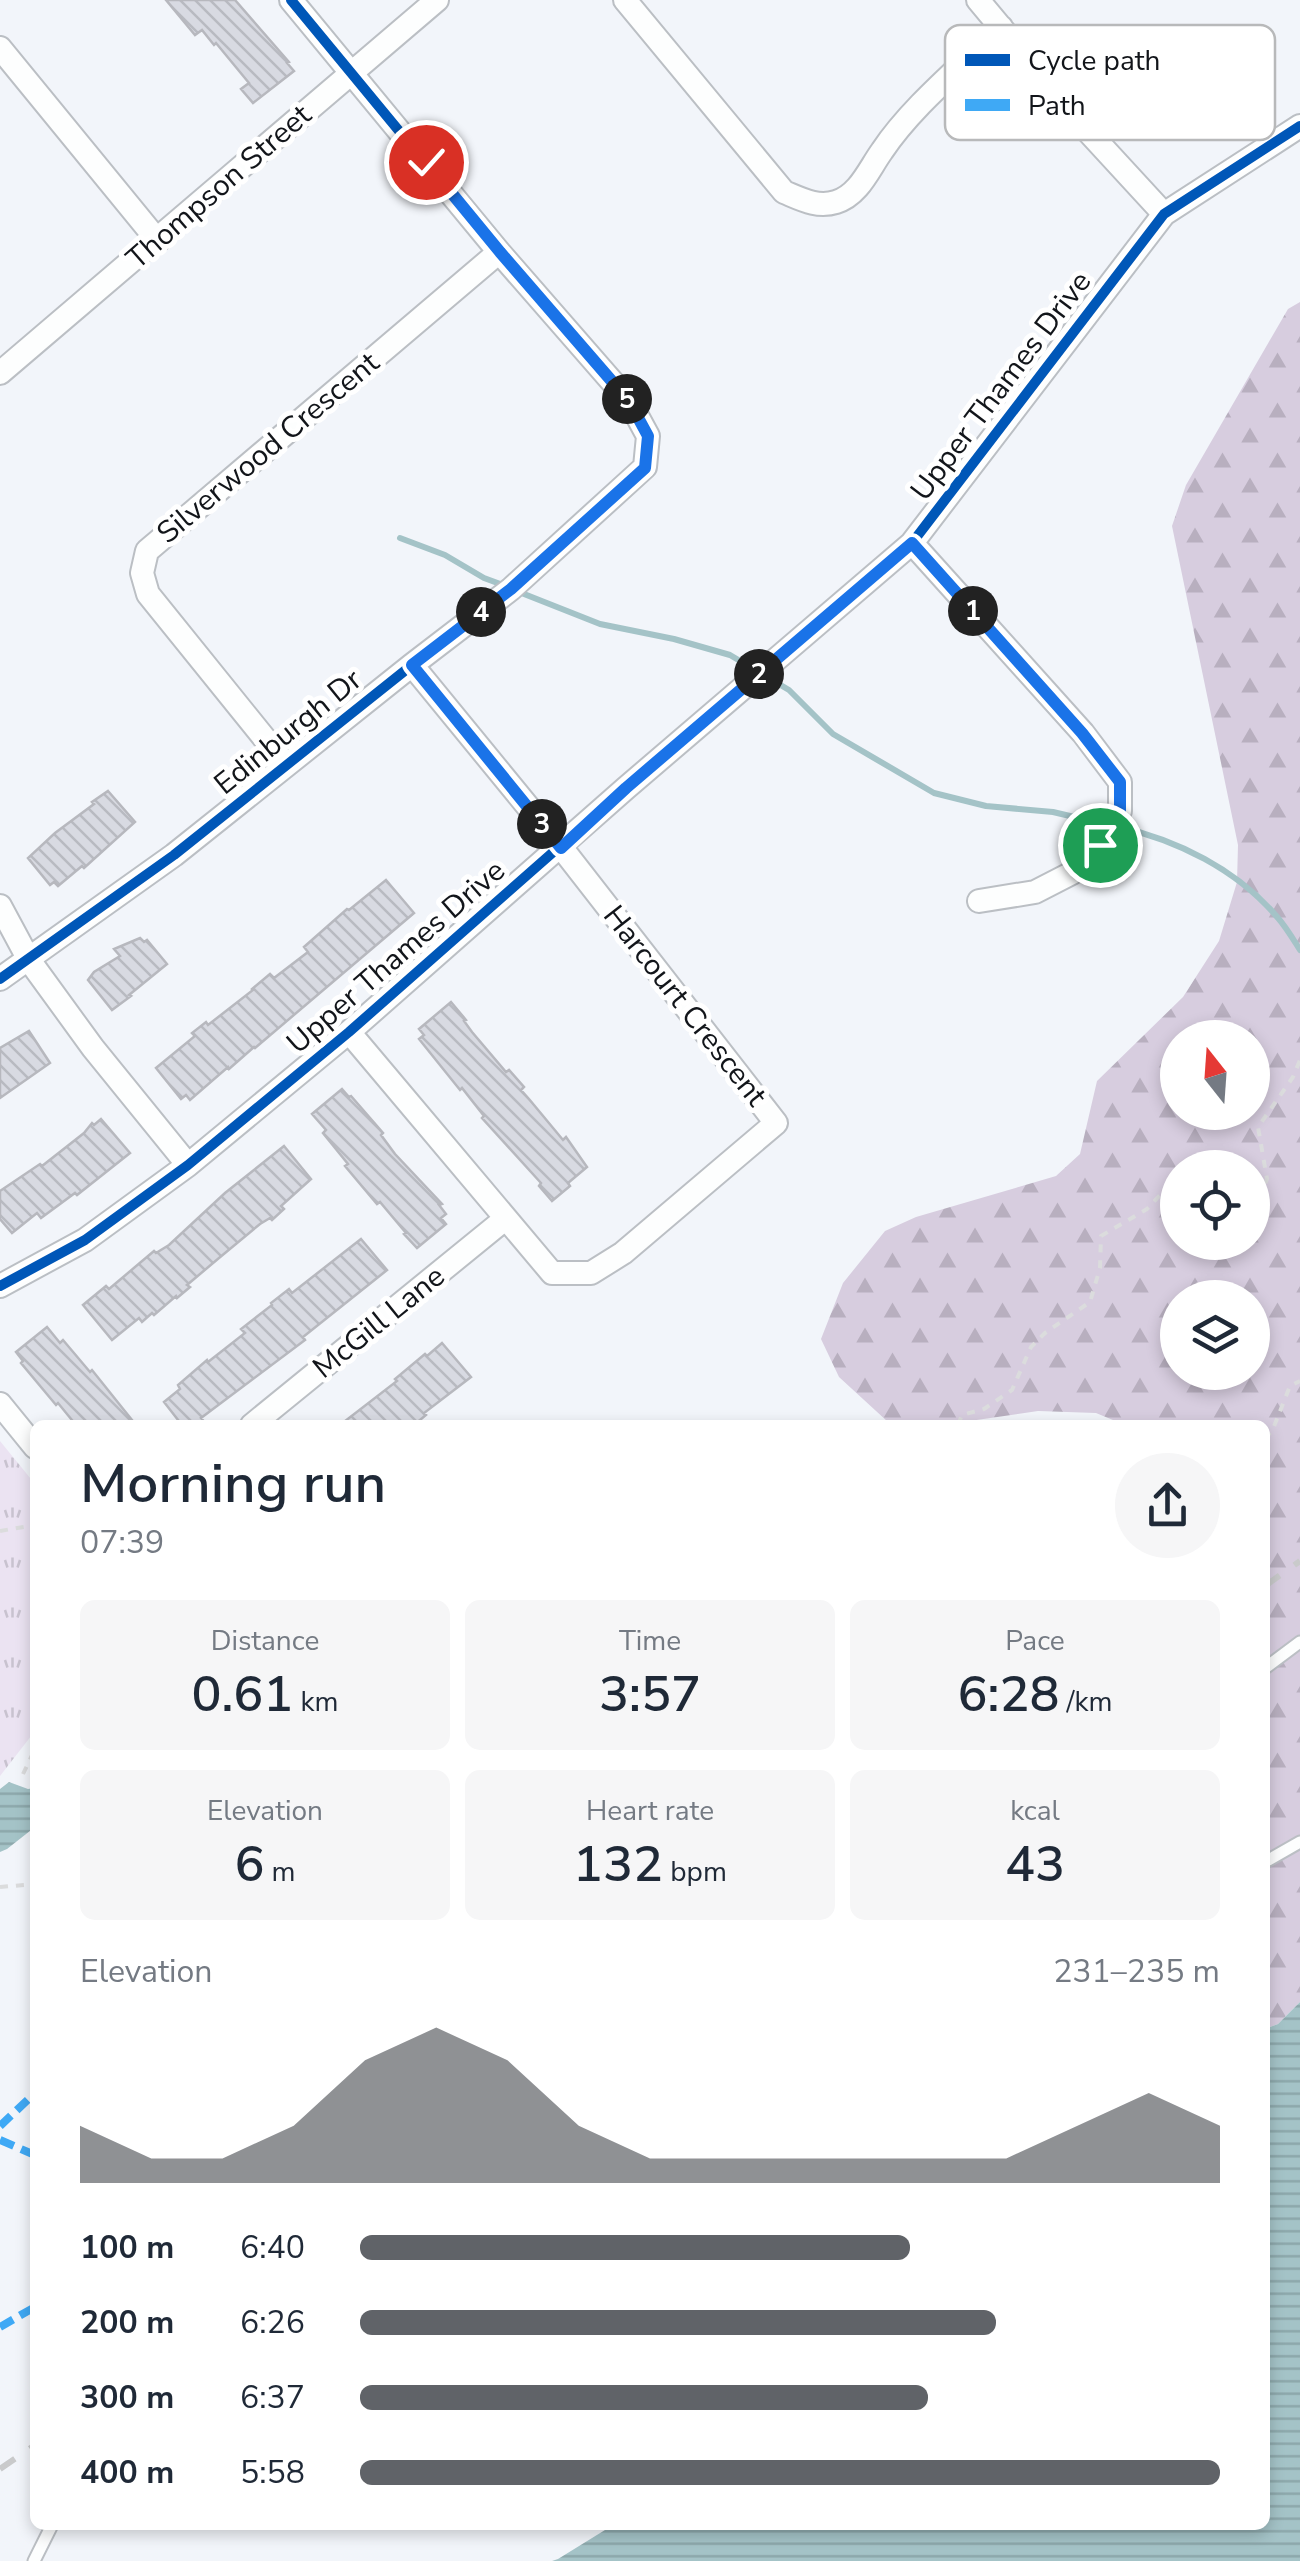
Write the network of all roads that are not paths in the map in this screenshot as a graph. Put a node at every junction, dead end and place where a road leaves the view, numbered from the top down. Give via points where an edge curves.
1 (292, 0) edge
2 (437, 0) edge
3 (625, 0) edge
4 (978, 0) edge
5 (999, 25) edge
6 (0, 48) edge
7 (352, 71) junction
8 (945, 84) edge
9 (1300, 126) edge
10 (1096, 140) edge
11 (1164, 214) junction
12 (158, 240) junction
13 (500, 252) junction
14 (0, 374) edge
15 (912, 543) junction
16 (412, 665) junction
17 (286, 765) junction
18 (561, 848) junction
19 (979, 901) dead end
20 (0, 906) edge
21 (29, 960) junction
22 (0, 979) edge
23 (349, 1032) junction
24 (188, 1165) junction
25 (506, 1219) junction
26 (0, 1286) edge
27 (0, 1404) edge
28 (258, 1420) edge
29 (30, 1440) edge
30 (1300, 1642) edge
31 (1270, 1664) edge
32 (1300, 1842) edge
33 (1270, 1859) edge
34 (50, 2530) edge
35 (34, 2561) edge

1 - 7 street, Edinburgh Dr
2 - 7 street, Thompson Street
3 - 8 street via 784,192 811,204 837,202 858,188 884,147
4 - 5 street
6 - 12 street
7 - 12 street, Thompson Street
7 - 13 street, Edinburgh Dr
9 - 11 street, Upper Thames Drive
10 - 11 street
11 - 15 street, Upper Thames Drive
12 - 14 street, Thompson Street
13 - 16 street, Edinburgh Dr via 629,401 648,436 645,468 511,589
13 - 17 street, Silverwood Crescent via 148,551 142,573 148,594
15 - 18 street, Upper Thames Drive
15 - 19 street via 1120,782 1120,810 1100,845 1072,873 1035,892
16 - 17 street, Edinburgh Dr
16 - 18 street
17 - 21 street, Edinburgh Dr
18 - 23 street, Upper Thames Drive
18 - 25 street, Harcourt Crescent via 776,1122 592,1273 552,1272
20 - 21 street
21 - 22 street, Edinburgh Dr
21 - 24 street
23 - 24 street, Upper Thames Drive
23 - 25 street, Harcourt Crescent
24 - 26 street, Upper Thames Drive via 85,1240
25 - 28 street, McGill Lane
27 - 29 street
30 - 31 lane
32 - 33 lane
34 - 35 lane

